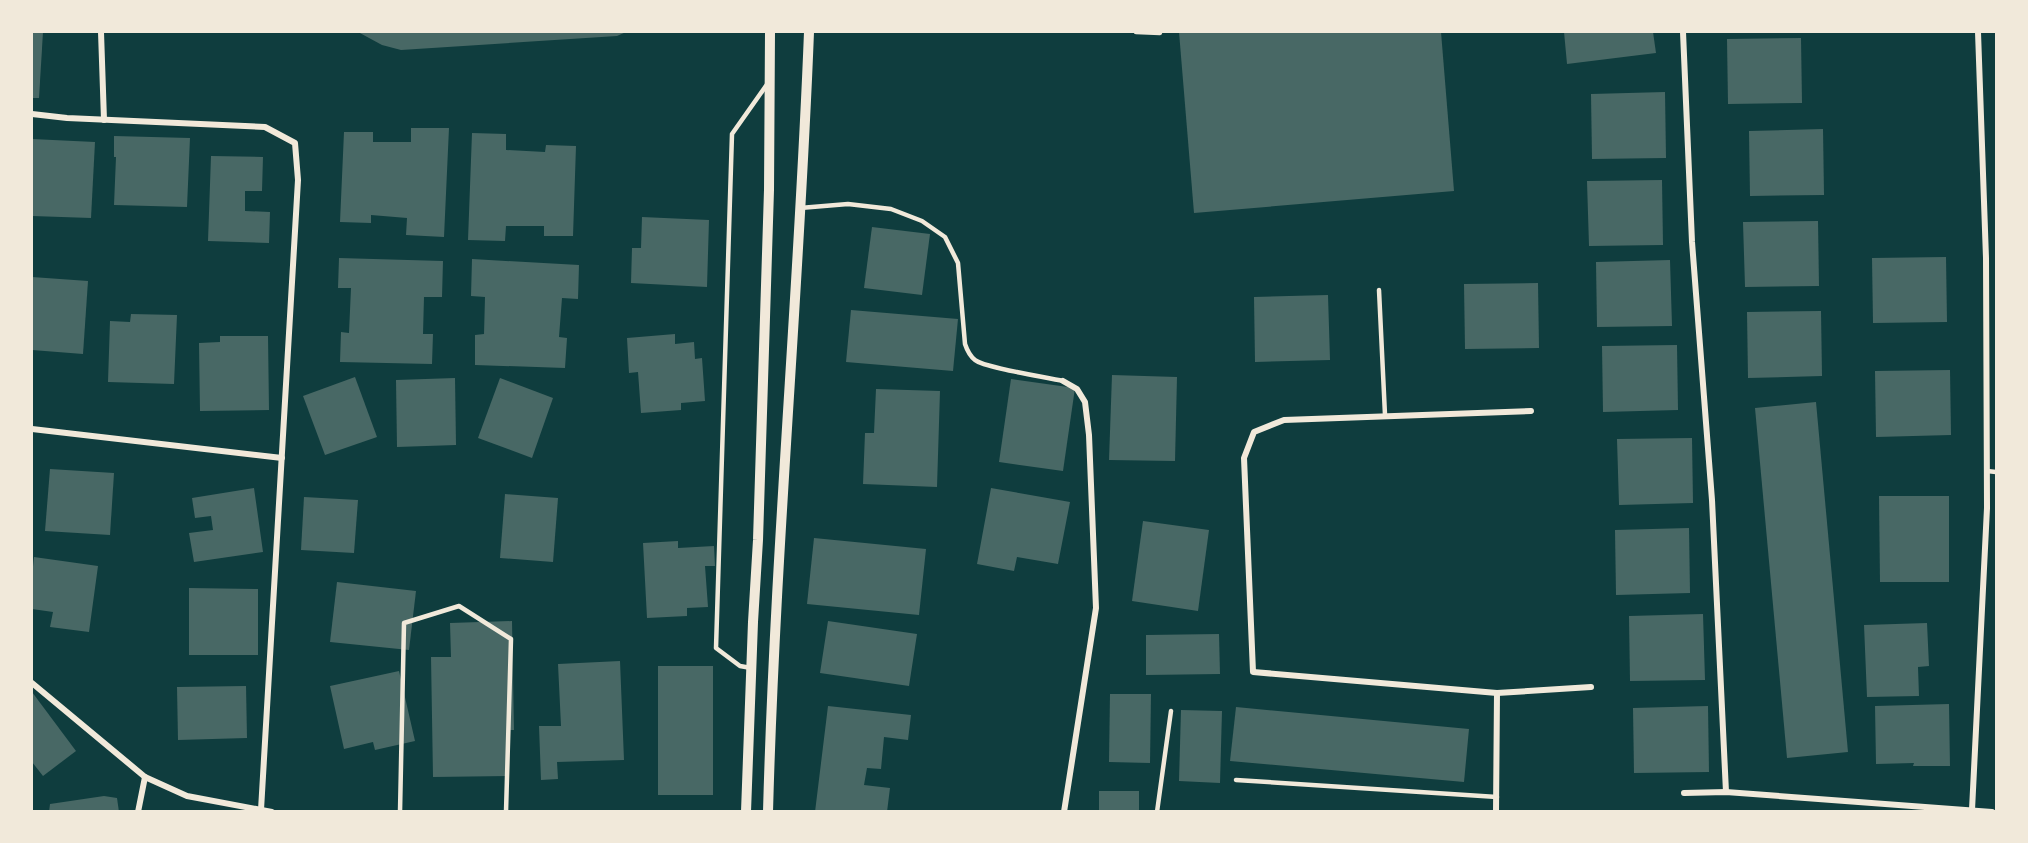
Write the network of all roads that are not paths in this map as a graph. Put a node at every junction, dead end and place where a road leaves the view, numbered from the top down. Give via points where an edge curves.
1 (101, 32) edge
2 (770, 32) edge
3 (809, 32) edge
4 (1136, 32) edge
5 (1683, 32) edge
6 (1978, 32) edge
7 (1160, 33) edge
8 (770, 81) junction
9 (32, 114) edge
10 (104, 120) junction
11 (800, 208) junction
12 (1379, 290) dead end
13 (1063, 381) joint
14 (1531, 411) dead end
15 (1385, 415) junction
16 (32, 429) edge
17 (282, 458) junction
18 (1987, 471) junction
19 (1996, 472) edge
20 (751, 668) junction
21 (32, 683) edge
22 (1591, 687) dead end
23 (1497, 693) junction
24 (1171, 711) dead end
25 (145, 777) junction
26 (1236, 780) dead end
27 (1726, 792) junction
28 (1684, 793) dead end
29 (1497, 796) junction
30 (261, 811) edge
31 (1972, 811) edge
32 (138, 812) edge
33 (272, 812) edge
34 (400, 812) edge
35 (506, 812) edge
36 (746, 812) edge
37 (768, 812) edge
38 (1064, 812) edge
39 (1157, 812) edge
40 (1496, 812) edge
41 (1992, 812) edge

1 - 10 street
2 - 8 street
3 - 11 street
4 - 7 lane
5 - 27 street
6 - 18 street via 1986,258
8 - 20 street via 759,528
8 - 20 lane via 732,134 716,648 740,666
9 - 10 street
10 - 17 street via 265,127 295,143 298,180
11 - 13 lane via 848,204 891,209 935,228 945,237 958,263 965,344 974,360
11 - 37 street
12 - 15 lane
13 - 38 street via 1077,389 1085,402 1096,608
14 - 15 street
15 - 23 street via 1284,420 1254,432 1244,458 1253,672
16 - 17 street
17 - 30 street
18 - 19 lane
18 - 31 street
20 - 36 street
21 - 25 street
22 - 23 street
23 - 29 street
24 - 39 lane
25 - 30 street via 187,796
25 - 32 street
26 - 29 lane
27 - 28 street
27 - 31 street
29 - 40 street
30 - 33 street
31 - 41 street
34 - 35 lane via 404,622 459,606 511,639

